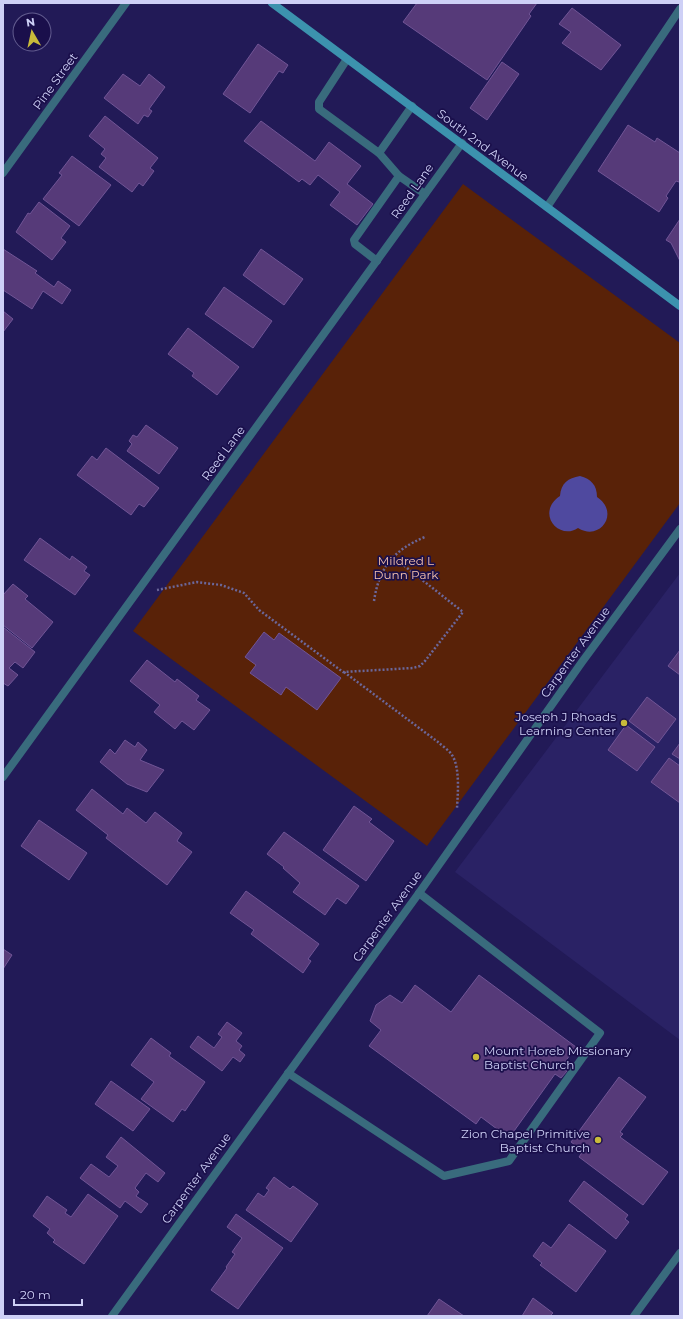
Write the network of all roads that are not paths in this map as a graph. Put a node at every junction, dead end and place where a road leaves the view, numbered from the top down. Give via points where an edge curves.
1 (126, 3) edge
2 (272, 3) edge
3 (680, 10) edge
4 (347, 58) junction
5 (412, 106) junction
6 (462, 143) junction
7 (379, 153) junction
8 (3, 172) edge
9 (399, 176) junction
10 (425, 194) junction
11 (547, 207) junction
12 (377, 261) junction
13 (680, 306) edge
14 (680, 529) edge
15 (3, 777) edge
16 (419, 893) junction
17 (288, 1073) junction
18 (680, 1253) edge
19 (112, 1316) edge
20 (635, 1316) edge

1 - 8 street, Pine Street
2 - 4 main road, South 2nd Avenue
3 - 11 street
4 - 5 main road, South 2nd Avenue
4 - 7 street via 319,102 319,109
5 - 6 main road, South 2nd Avenue
5 - 7 street
6 - 10 street, Reed Lane
6 - 11 main road, South 2nd Avenue
7 - 9 street
9 - 10 street
9 - 12 street via 354,240 355,244
10 - 12 street, Reed Lane
11 - 13 main road, South 2nd Avenue
12 - 15 street, Reed Lane
14 - 16 street, Carpenter Avenue
16 - 17 street, Carpenter Avenue
16 - 17 street via 600,1033 509,1161 444,1176
17 - 19 street, Carpenter Avenue
18 - 20 street

